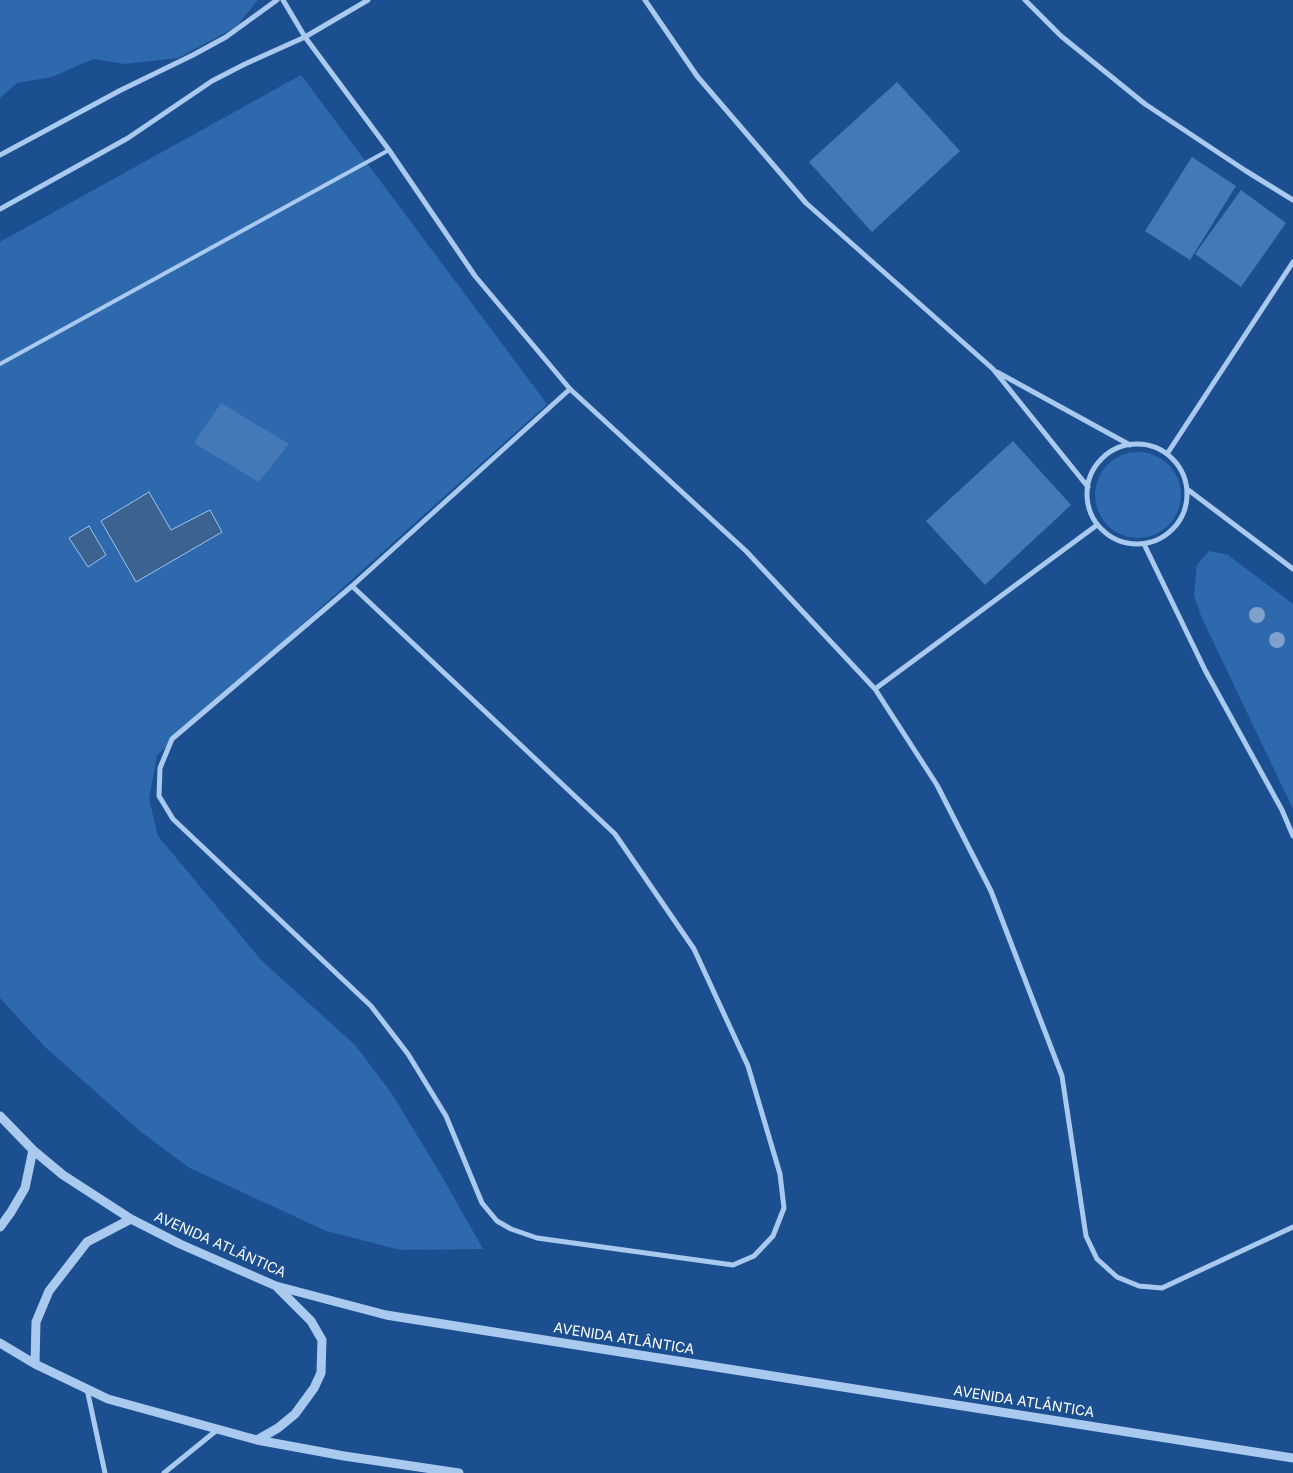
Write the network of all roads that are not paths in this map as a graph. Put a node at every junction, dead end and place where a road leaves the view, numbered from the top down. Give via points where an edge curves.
1 (277, 0) edge
2 (283, 0) edge
3 (368, 0) edge
4 (645, 0) edge
5 (1025, 0) edge
6 (305, 37) junction
7 (389, 150) junction
8 (0, 155) edge
9 (1293, 200) edge
10 (0, 209) edge
11 (1293, 262) edge
12 (0, 364) edge
13 (993, 369) junction
14 (570, 389) junction
15 (1130, 445) junction
16 (1167, 454) junction
17 (1088, 487) junction
18 (1187, 489) junction
19 (1097, 525) junction
20 (1144, 544) junction
21 (1293, 569) edge
22 (352, 586) junction
23 (875, 688) junction
24 (1293, 836) edge
25 (0, 1116) edge
26 (33, 1150) junction
27 (131, 1219) junction
28 (0, 1227) edge
29 (1293, 1227) edge
30 (276, 1286) junction
31 (0, 1343) edge
32 (35, 1364) junction
33 (87, 1389) junction
34 (217, 1430) junction
35 (257, 1440) junction
36 (1293, 1458) edge
37 (105, 1473) edge
38 (164, 1473) edge
39 (459, 1473) edge

1 - 8 street via 226,37
2 - 6 street
3 - 6 street
4 - 13 street via 697,76 806,203
5 - 9 street via 1061,36 1145,104
6 - 7 street
6 - 10 street via 212,81 128,138
7 - 12 lane
7 - 14 street via 475,276
11 - 16 street
13 - 15 street
13 - 17 street
14 - 22 street
14 - 23 street via 746,551
15 - 16 street via 1146,445
15 - 17 street via 1105,456 1092,473
16 - 18 street via 1179,467
17 - 19 street via 1088,503
18 - 20 street via 1184,512 1176,525 1165,536
18 - 21 street
19 - 20 street via 1118,541
19 - 23 street
20 - 24 street via 1205,670
22 - 22 street via 172,739 160,768 160,796 173,819 371,1006 408,1054 446,1116 482,1203 497,1221 538,1238 714,1263 734,1265 754,1256 773,1236 784,1208 780,1174 748,1066 694,949 615,834
23 - 29 street via 937,786 991,890 1062,1076 1086,1236 1097,1259 1117,1276 1132,1283 1162,1288
25 - 26 street, AVENIDA ATLÂNTICA
26 - 27 street, AVENIDA ATLÂNTICA via 64,1175
26 - 28 street via 25,1188
27 - 30 street, AVENIDA ATLÂNTICA
27 - 32 street via 87,1242 49,1291 36,1322
30 - 35 street via 311,1321 322,1340 322,1373 295,1414
30 - 36 street, AVENIDA ATLÂNTICA via 386,1315
31 - 32 street
32 - 33 street
33 - 34 street via 108,1399
33 - 37 street
34 - 35 street
34 - 38 street
35 - 39 street

